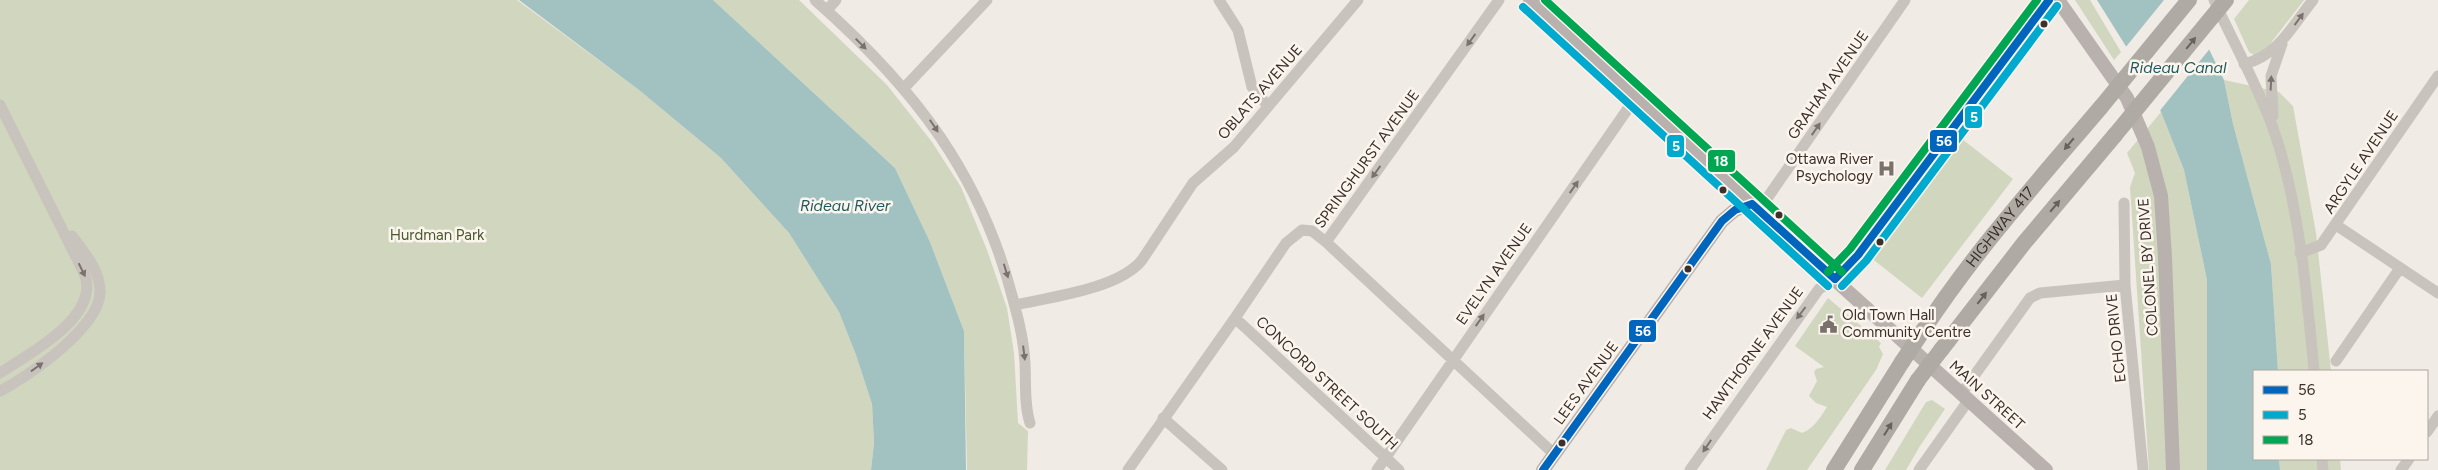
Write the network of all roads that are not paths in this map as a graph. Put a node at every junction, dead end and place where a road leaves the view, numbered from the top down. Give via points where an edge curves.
1 (816, 0) edge
2 (836, 0) edge
3 (987, 0) edge
4 (1219, 0) edge
5 (1358, 0) edge
6 (1499, 0) edge
7 (1530, 0) edge
8 (1905, 0) edge
9 (2049, 0) edge
10 (2058, 0) edge
11 (2189, 0) edge
12 (2214, 0) edge
13 (2226, 0) edge
14 (2313, 0) edge
15 (827, 10) junction
16 (2284, 39) junction
17 (2244, 64) junction
18 (2438, 76) edge
19 (904, 88) junction
20 (1636, 97) junction
21 (0, 105) edge
22 (1268, 106) junction
23 (2274, 130) junction
24 (1752, 204) junction
25 (2124, 204) dead end
26 (53, 210) junction
27 (2336, 225) junction
28 (1326, 242) junction
29 (2300, 253) junction
30 (2400, 268) junction
31 (1835, 279) junction
32 (2125, 285) junction
33 (2438, 293) edge
34 (1015, 305) junction
35 (1236, 318) junction
36 (1452, 360) junction
37 (2336, 361) dead end
38 (2314, 370) edge
39 (0, 373) edge
40 (0, 391) edge
41 (1965, 397) junction
42 (2438, 416) edge
43 (1163, 418) junction
44 (1030, 423) dead end
45 (2428, 431) edge
46 (1855, 436) junction
47 (1554, 454) junction
48 (1385, 458) junction
49 (1128, 470) edge
50 (1222, 470) edge
51 (1376, 470) edge
52 (1399, 470) edge
53 (1543, 470) edge
54 (1690, 470) edge
55 (1828, 470) edge
56 (1834, 470) edge
57 (1862, 470) edge
58 (1919, 470) edge
59 (2046, 470) edge
60 (2143, 470) edge
61 (2173, 470) edge

1 - 15 street
2 - 15 street
3 - 19 street
4 - 22 street via 1238,30 1252,88
5 - 22 street, OBLATS AVENUE
6 -> 28 street, SPRINGHURST AVENUE
7 - 20 main road, MAIN STREET
24 -> 8 street, GRAHAM AVENUE via 1768,197
9 - 31 main road, HAWTHORNE AVENUE via 1858,255
10 - 61 main road, COLONEL BY DRIVE via 2127,98 2155,171 2161,196 2166,257
11 -> 46 highway, HIGHWAY 417, bridge via 1952,288
12 - 17 street
57 -> 13 highway, bridge via 1918,380 1941,350 2024,243
16 -> 14 street
15 -> 19 street
16 - 17 street via 2264,58
23 -> 16 street via 2272,76
17 - 23 street
18 - 27 street, ARGYLE AVENUE
19 -> 34 street via 937,130 974,191 996,242
20 - 24 main road, MAIN STREET
36 -> 20 street, EVELYN AVENUE
21 - 26 street
22 - 34 street, OBLATS AVENUE via 1234,147 1193,183 1132,271 1112,281
23 - 29 street
24 - 31 main road, MAIN STREET
24 - 47 main road, LEES AVENUE via 1735,210 1722,221
25 - 32 street, ECHO DRIVE
26 -> 39 street via 87,280 87,295 82,307 62,329
40 -> 26 street via 45,361 89,320 98,306 100,287 92,266
27 - 29 street, ARGYLE AVENUE via 2321,245
27 - 30 street
28 - 35 street, SPRINGHURST AVENUE via 1312,231 1302,230 1292,236
28 - 36 street
29 - 38 street
30 - 33 street
30 - 37 street
31 - 41 main road, MAIN STREET
31 -> 54 street, HAWTHORNE AVENUE via 1819,289
32 - 41 street via 2040,293 2030,298
32 - 60 street, ECHO DRIVE
34 -> 44 street via 1024,352
35 - 43 street, SPRINGHURST AVENUE
35 - 48 street, CONCORD STREET SOUTH
36 - 47 street
36 - 48 street, EVELYN AVENUE
41 - 58 street
41 - 59 main road, MAIN STREET
42 - 45 street
43 - 49 street, SPRINGHURST AVENUE
43 - 50 street
46 - 55 highway
46 - 56 highway, HIGHWAY 417
47 - 53 main road, LEES AVENUE
48 - 51 street, EVELYN AVENUE
48 - 52 street, CONCORD STREET SOUTH

